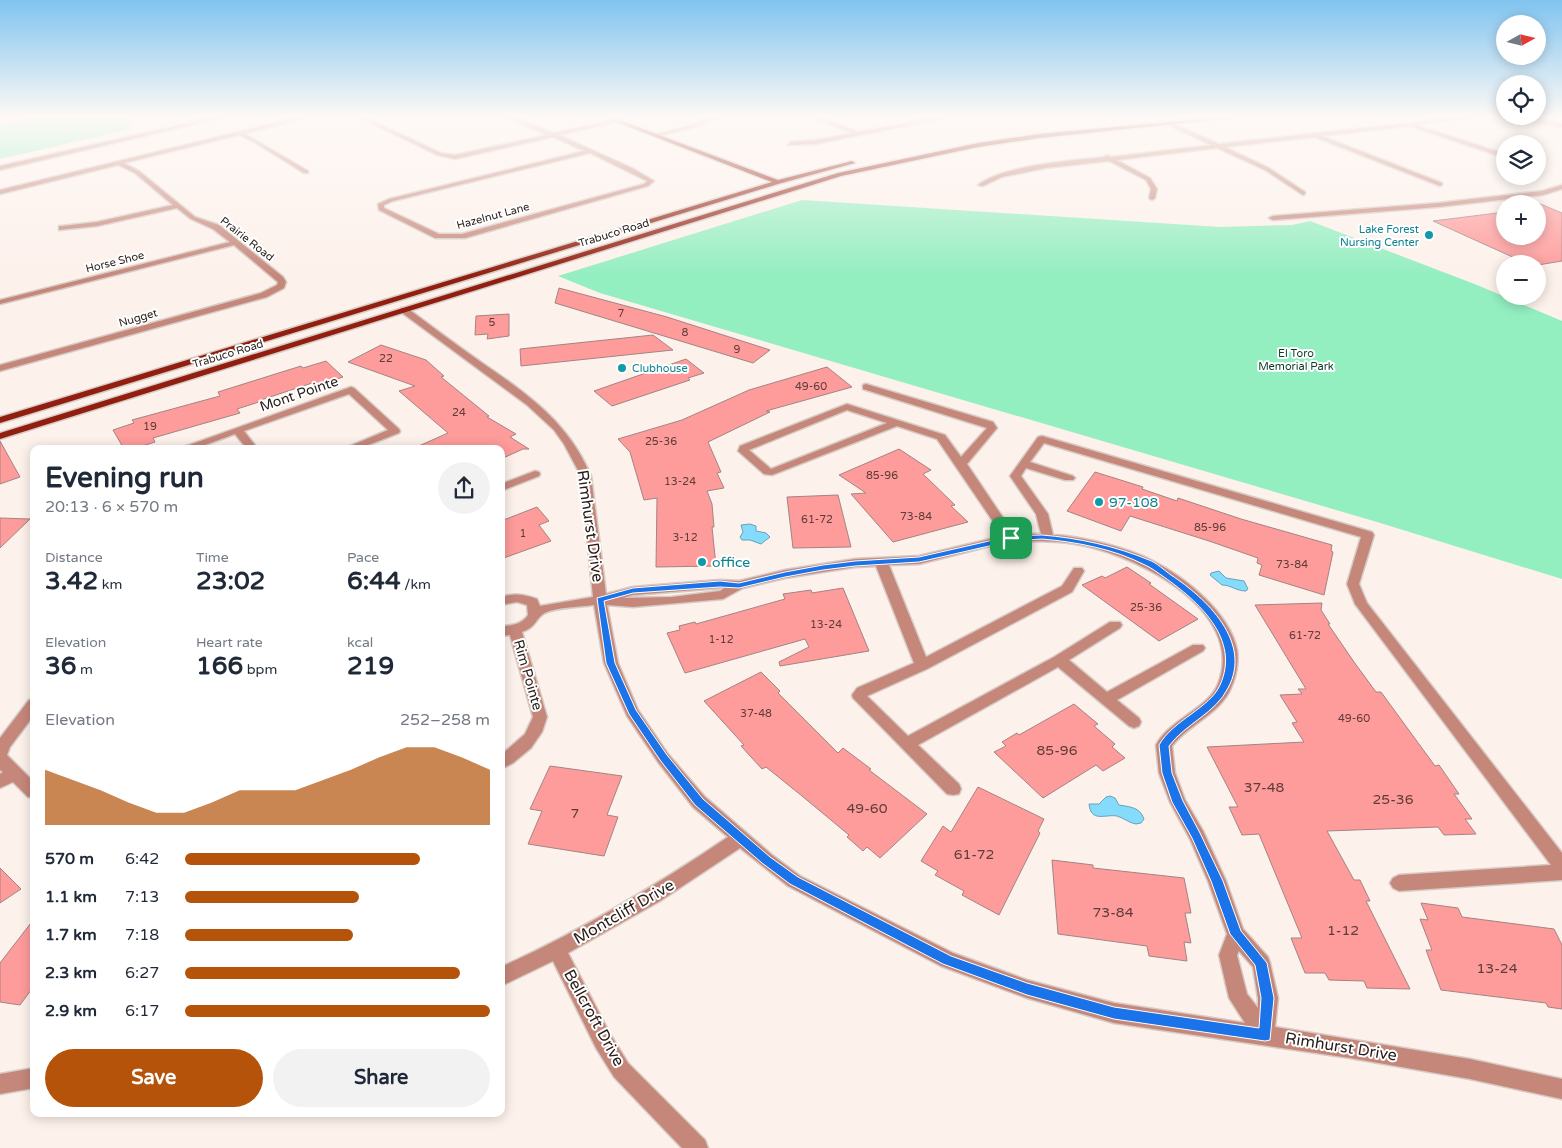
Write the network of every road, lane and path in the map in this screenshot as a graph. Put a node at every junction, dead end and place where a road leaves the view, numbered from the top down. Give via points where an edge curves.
1 (92, 170) edge
2 (132, 170) edge
3 (302, 170) edge
4 (515, 170) edge
5 (630, 170) edge
6 (746, 170) edge
7 (826, 170) edge
8 (861, 170) edge
9 (1029, 170) edge
10 (1130, 170) edge
11 (1268, 170) edge
12 (1403, 170) edge
13 (306, 172) dead end
14 (779, 182) junction
15 (1440, 184) dead end
16 (981, 185) dead end
17 (1562, 187) edge
18 (794, 188) junction
19 (0, 192) edge
20 (1303, 193) dead end
21 (1152, 198) dead end
22 (178, 206) junction
23 (672, 215) junction
24 (1273, 218) dead end
25 (62, 228) dead end
26 (235, 243) junction
27 (615, 245) junction
28 (498, 268) junction
29 (281, 286) joint
30 (0, 302) edge
31 (404, 310) junction
32 (306, 327) junction
33 (0, 368) edge
34 (866, 387) dead end
35 (96, 391) junction
36 (0, 420) edge
37 (896, 423) junction
38 (0, 427) edge
39 (237, 430) junction
40 (0, 436) edge
41 (194, 445) edge
42 (250, 445) edge
43 (358, 445) edge
44 (960, 464) junction
45 (1024, 464) junction
46 (535, 474) dead end
47 (1069, 478) dead end
48 (505, 486) edge
49 (1011, 538) junction
50 (1048, 538) junction
51 (881, 562) junction
52 (1078, 572) dead end
53 (505, 599) edge
54 (600, 600) junction
55 (536, 612) junction
56 (1115, 626) dead end
57 (508, 631) edge
58 (1198, 648) dead end
59 (1059, 660) junction
60 (922, 665) junction
61 (1107, 700) junction
62 (30, 709) edge
63 (1134, 722) dead end
64 (908, 743) junction
65 (0, 755) edge
66 (505, 760) edge
67 (7, 778) edge
68 (953, 789) dead end
69 (30, 790) edge
70 (741, 838) junction
71 (1562, 866) edge
72 (1562, 872) edge
73 (1399, 883) dead end
74 (1236, 934) junction
75 (557, 950) junction
76 (505, 974) edge
77 (1265, 1035) junction
78 (30, 1079) edge
79 (0, 1084) edge
80 (1562, 1089) edge
81 (692, 1147) edge

1 - 19 street
2 - 22 street, Prairie Road
3 - 13 street
4 - 5 street, Hazelnut Lane via 391,200 381,204 381,209 430,233 450,238 651,181
6 - 14 main road
7 - 14 main road, Trabuco Road
8 - 18 main road, Trabuco Road
9 - 16 street via 1000,176
10 - 21 street via 1148,179 1154,189
11 - 20 street
12 - 15 street
14 - 18 main road
14 - 23 main road, Trabuco Road
17 - 24 street via 1542,193 1438,205
18 - 27 main road, Trabuco Road
22 - 25 street via 97,224
22 - 26 street, Prairie Road via 193,218 216,226
23 - 27 main road via 667,222 626,236
23 - 28 main road, Trabuco Road
26 - 29 street, Prairie Road via 280,279
26 - 30 street, Horse Shoe
27 - 31 main road, Trabuco Road
28 - 31 main road via 493,276 425,298
28 - 32 main road, Trabuco Road
29 - 33 street, Nugget via 264,295
31 - 32 main road
31 - 40 main road, Trabuco Road
31 - 54 street, Rimhurst Drive via 540,409 571,444 586,476
32 - 35 main road, Trabuco Road
34 - 44 street via 992,426
35 - 36 main road, Trabuco Road
35 - 38 main road via 78,403
37 - 37 street via 772,472 742,449 847,407
37 - 44 street via 941,437
39 - 41 street, Mont Pointe
39 - 42 street
39 - 43 street, Mont Pointe via 352,390 395,431
44 - 49 street
45 - 47 street
45 - 50 street via 1015,476 1042,514
45 - 71 street via 1042,439 1368,535 1353,584 1361,604
46 - 48 street
49 - 50 street, Rim Pointe
49 - 51 street, Rim Pointe via 919,560
50 - 74 street, Rim Pointe via 1102,546 1148,563 1186,589 1206,607 1220,626 1230,650 1230,668 1224,688 1213,702 1175,731 1164,745 1167,773 1178,802 1217,881
51 - 54 street, Rim Pointe via 785,574 739,586 722,595 657,595 633,603
51 - 60 street
52 - 60 street via 1067,589
53 - 55 street via 524,598 532,602
54 - 55 street, Rim Pointe
54 - 70 street, Rimhurst Drive via 611,663 632,712 663,758 699,802
55 - 57 street, Rim Pointe via 530,623
56 - 59 street
57 - 66 street, Rim Pointe via 540,717 531,740
58 - 61 street
59 - 61 street
59 - 64 street
60 - 64 street via 859,695
61 - 63 street
62 - 65 street via 3,745
64 - 68 street
65 - 67 street
67 - 69 street
70 - 75 street, Montcliff Drive via 672,886
70 - 77 street, Rimhurst Drive via 794,881 948,960 1027,989 1114,1013
72 - 73 street
74 - 77 street via 1261,963 1268,998
74 - 77 street via 1228,956 1239,998
75 - 76 street, Montcliff Drive
75 - 81 street, Bellcroft Drive via 621,1070
77 - 80 street, Rimhurst Drive via 1470,1069
78 - 79 street

